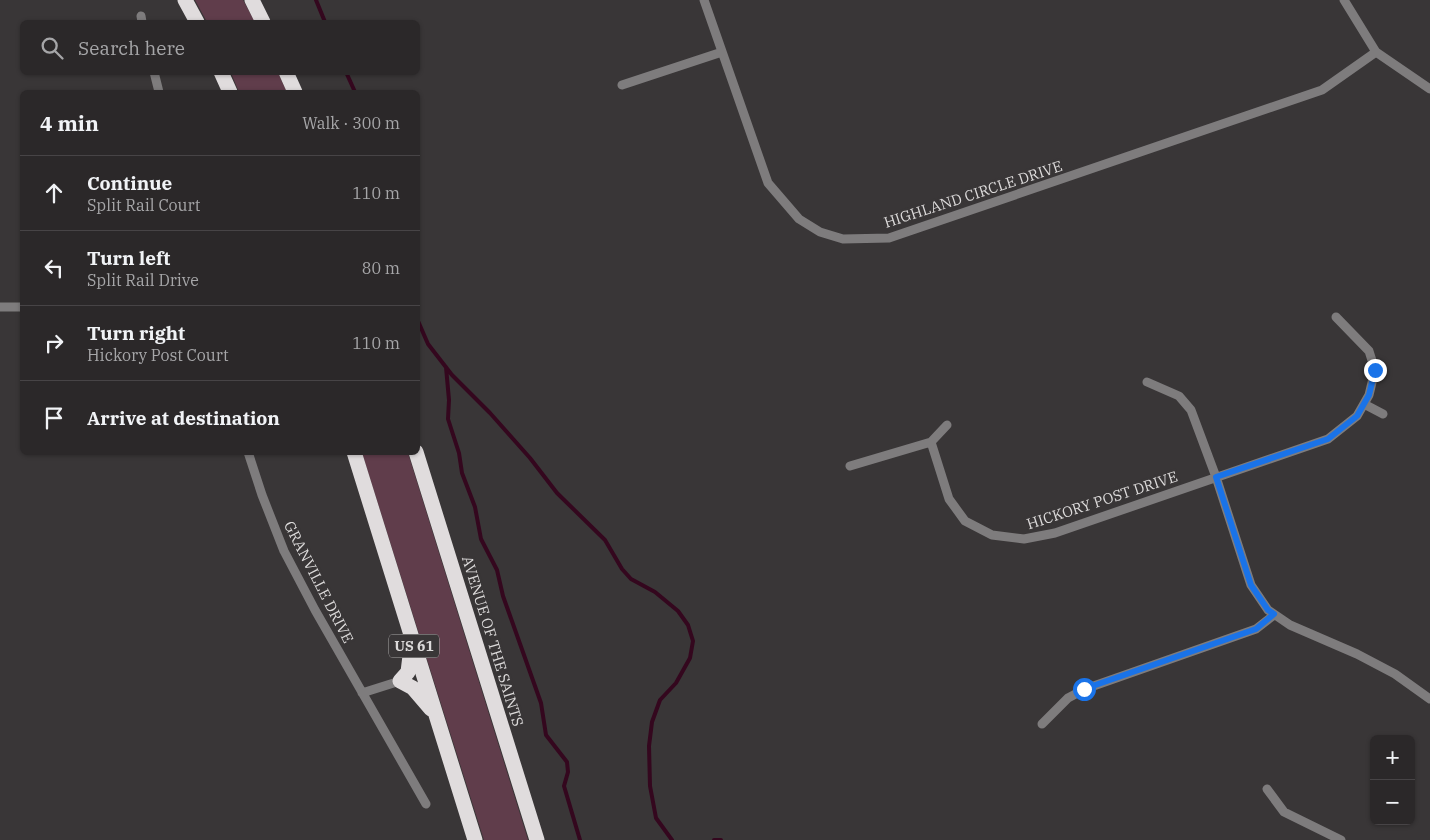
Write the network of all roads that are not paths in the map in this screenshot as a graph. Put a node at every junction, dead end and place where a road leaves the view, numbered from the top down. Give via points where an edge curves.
1 (185, 0) edge
2 (252, 0) edge
3 (704, 0) edge
4 (1344, 0) edge
5 (196, 20) edge
6 (262, 20) edge
7 (722, 52) junction
8 (1376, 52) junction
9 (155, 75) edge
10 (222, 75) edge
11 (287, 75) edge
12 (622, 85) dead end
13 (1430, 89) edge
14 (158, 90) edge
15 (229, 90) edge
16 (294, 90) edge
17 (0, 307) edge
18 (20, 307) edge
19 (1336, 317) dead end
20 (1146, 382) dead end
21 (1364, 404) junction
22 (1383, 414) dead end
23 (947, 425) dead end
24 (931, 442) junction
25 (249, 455) edge
26 (355, 455) edge
27 (417, 455) edge
28 (850, 466) dead end
29 (1216, 477) junction
30 (1274, 614) junction
31 (412, 640) junction
32 (400, 682) junction
33 (362, 693) junction
34 (1430, 699) edge
35 (435, 714) junction
36 (1042, 724) dead end
37 (1267, 789) dead end
38 (426, 804) dead end
39 (475, 840) edge
40 (537, 840) edge
41 (1341, 840) edge

1 - 5 highway
2 - 6 highway
3 - 7 street, HIGHLAND CIRCLE DRIVE
4 - 8 street
7 - 8 street, HIGHLAND CIRCLE DRIVE via 768,183 799,219 820,232 843,240 889,238 1322,90
7 - 12 street
8 - 13 street
9 - 14 street
10 - 15 highway
11 - 16 highway
17 - 18 street
19 - 21 street, HICKORY POST DRIVE via 1369,351 1372,360 1375,370
20 - 29 street via 1179,396 1191,410
21 - 22 street
21 - 29 street, HICKORY POST DRIVE via 1357,416 1328,439
23 - 24 street
24 - 28 street
24 - 29 street, HICKORY POST DRIVE via 949,499 965,521 992,535 1024,539 1055,533
25 - 33 street, GRANVILLE DRIVE via 284,551
26 - 31 highway, US 61
27 - 40 highway, AVENUE OF THE SAINTS
29 - 30 street via 1251,585
30 - 34 street via 1290,625 1395,674
30 - 36 street via 1256,629 1084,689 1068,698
31 - 32 highway via 408,672
31 - 35 highway, US 61
32 - 33 street
32 - 35 highway via 413,688
33 - 38 street, GRANVILLE DRIVE
35 - 39 highway, US 61
37 - 41 street via 1284,812

